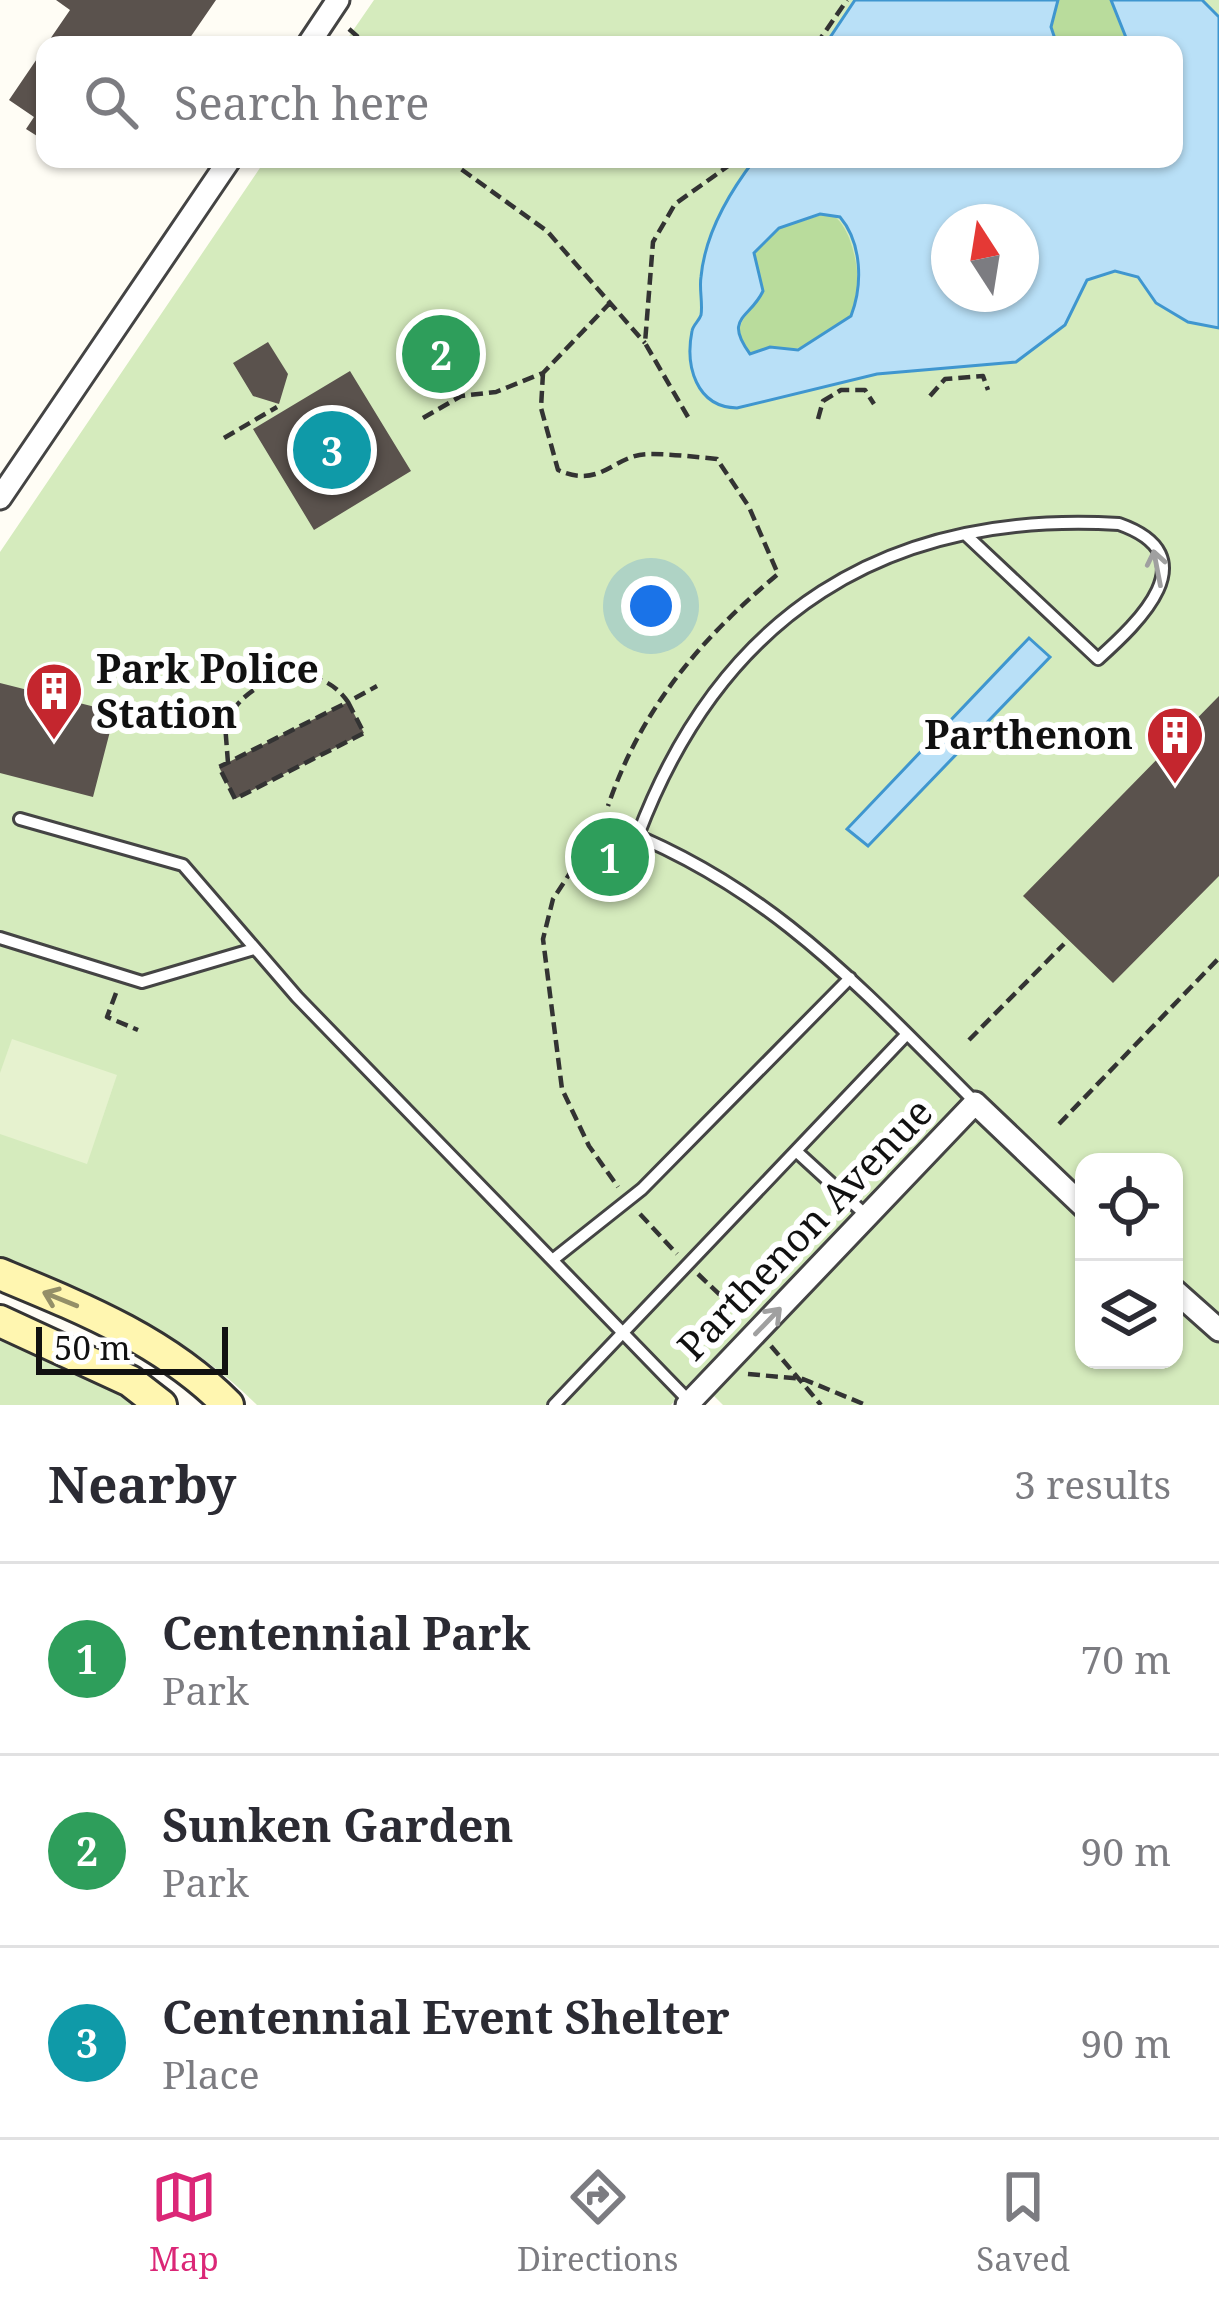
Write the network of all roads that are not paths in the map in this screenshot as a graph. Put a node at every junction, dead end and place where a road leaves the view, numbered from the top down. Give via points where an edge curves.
1 (338, 0) edge
2 (314, 36) edge
3 (224, 168) edge
4 (7, 472) edge
5 (0, 498) edge
6 (964, 534) junction
7 (20, 819) dead end
8 (602, 822) road end
9 (638, 835) junction
10 (0, 938) edge
11 (254, 949) junction
12 (850, 978) junction
13 (907, 1034) junction
14 (975, 1102) junction
15 (796, 1150) junction
16 (1075, 1198) edge
17 (868, 1217) junction
18 (555, 1258) junction
19 (0, 1274) edge
20 (1183, 1298) edge
21 (0, 1321) edge
22 (1219, 1330) edge
23 (623, 1333) junction
24 (690, 1404) edge
25 (161, 1405) edge
26 (228, 1405) edge
27 (554, 1405) edge

1 - 2 street
3 - 4 street
4 - 5 street
6 -> 6 lane via 1099,659 1159,594 1161,564 1135,530 1036,522
6 - 9 lane via 867,564 756,641 694,716
7 - 11 lane via 183,865
8 - 9 lane
9 - 12 lane via 757,899
10 - 11 lane via 123,977 162,980
11 - 18 lane
12 - 13 lane
12 - 18 lane via 628,1200
13 - 14 lane
13 - 15 lane
14 - 16 street
14 - 17 street, Parthenon Avenue
15 - 17 lane
15 - 23 lane
24 -> 17 street, Parthenon Avenue
18 - 23 lane
26 -> 19 main road via 197,1373 99,1315
20 - 22 street
21 - 25 main road via 130,1381
23 - 24 lane
23 - 27 lane

